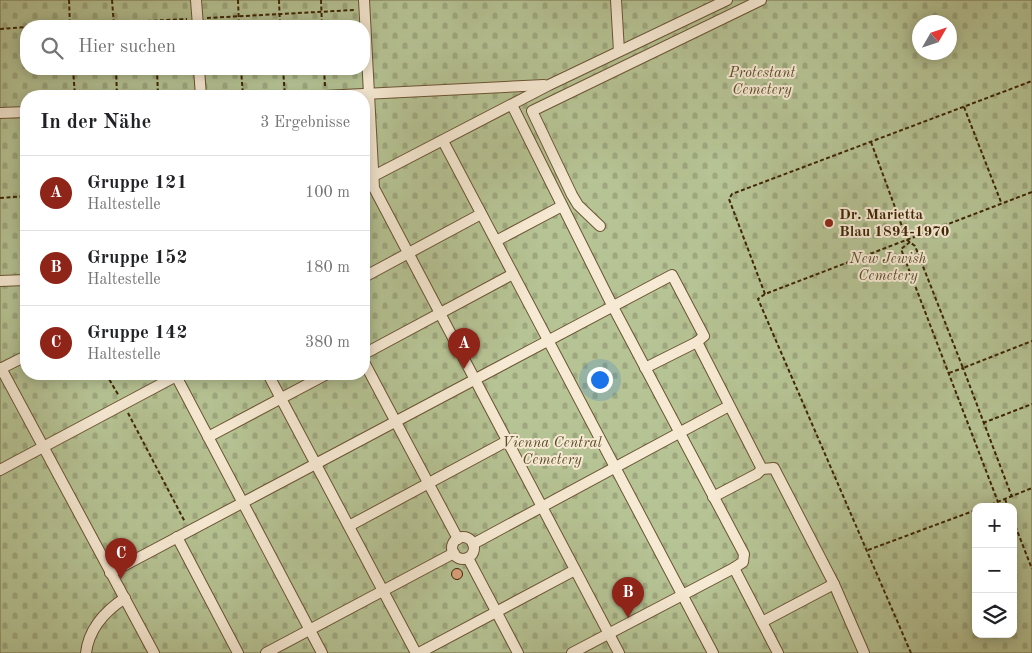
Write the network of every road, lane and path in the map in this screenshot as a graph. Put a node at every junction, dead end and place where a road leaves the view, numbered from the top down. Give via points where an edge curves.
1 (69, 0) edge
2 (112, 0) edge
3 (196, 0) edge
4 (238, 0) edge
5 (279, 0) edge
6 (321, 0) edge
7 (364, 0) edge
8 (616, 0) edge
9 (727, 0) edge
10 (761, 0) edge
11 (70, 20) edge
12 (114, 20) edge
13 (198, 20) edge
14 (239, 20) edge
15 (280, 20) edge
16 (322, 20) edge
17 (365, 20) edge
18 (20, 27) edge
19 (0, 28) edge
20 (619, 51) junction
21 (73, 75) edge
22 (116, 75) edge
23 (157, 75) edge
24 (199, 75) edge
25 (241, 75) edge
26 (283, 75) edge
27 (324, 75) edge
28 (367, 75) edge
29 (1032, 81) edge
30 (549, 85) junction
31 (75, 90) edge
32 (117, 90) edge
33 (158, 90) edge
34 (201, 90) edge
35 (243, 90) edge
36 (285, 90) edge
37 (324, 90) edge
38 (368, 90) edge
39 (370, 94) edge
40 (512, 105) junction
41 (964, 107) junction
42 (20, 112) edge
43 (0, 113) edge
44 (443, 141) junction
45 (871, 142) junction
46 (370, 178) edge
47 (370, 182) edge
48 (1032, 192) edge
49 (20, 196) edge
50 (0, 198) edge
51 (1002, 204) junction
52 (562, 206) junction
53 (481, 214) junction
54 (600, 226) dead end
55 (907, 240) junction
56 (496, 241) junction
57 (910, 242) junction
58 (408, 254) junction
59 (370, 274) edge
60 (513, 274) junction
61 (20, 280) edge
62 (0, 281) edge
63 (765, 294) junction
64 (612, 305) junction
65 (440, 314) junction
66 (547, 340) junction
67 (1032, 341) edge
68 (696, 342) junction
69 (370, 351) edge
70 (20, 359) edge
71 (645, 368) junction
72 (963, 368) junction
73 (0, 369) edge
74 (370, 374) edge
75 (949, 374) junction
76 (474, 378) junction
77 (109, 380) edge
78 (166, 380) edge
79 (180, 380) edge
80 (271, 380) edge
81 (314, 380) edge
82 (280, 398) junction
83 (123, 404) junction
84 (1032, 404) edge
85 (728, 406) junction
86 (394, 420) junction
87 (983, 423) junction
88 (679, 433) junction
89 (208, 437) junction
90 (507, 441) junction
91 (43, 447) junction
92 (315, 463) junction
93 (615, 468) junction
94 (762, 468) junction
95 (0, 470) edge
96 (428, 484) junction
97 (1032, 488) edge
98 (1012, 496) junction
99 (713, 497) junction
100 (1005, 499) junction
101 (242, 502) junction
102 (998, 502) joint
103 (1006, 503) edge
104 (541, 506) junction
105 (972, 511) edge
106 (349, 526) junction
107 (190, 530) junction
108 (1017, 530) edge
109 (177, 538) junction
110 (458, 539) junction
111 (473, 544) junction
112 (868, 550) junction
113 (454, 553) junction
114 (468, 558) junction
115 (734, 568) junction
116 (1032, 569) edge
117 (575, 570) junction
118 (110, 573) junction
119 (834, 584) junction
120 (384, 591) junction
121 (683, 595) junction
122 (125, 598) junction
123 (496, 611) junction
124 (762, 622) junction
125 (309, 630) junction
126 (609, 633) junction
127 (86, 653) edge
128 (154, 653) edge
129 (238, 653) edge
130 (266, 653) edge
131 (322, 653) edge
132 (418, 653) edge
133 (518, 653) edge
134 (572, 653) edge
135 (619, 653) edge
136 (713, 653) edge
137 (778, 653) edge
138 (864, 653) edge
139 (911, 653) edge

1 - 11 path
2 - 12 path
3 - 13 lane
4 - 14 path
5 - 15 path
6 - 16 path
7 - 17 lane
8 - 20 lane
9 - 20 lane
10 - 54 lane via 532,111 572,195
18 - 19 path
20 - 30 lane
21 - 31 path
22 - 32 path
23 - 33 path
24 - 34 lane
25 - 35 path
26 - 36 path
27 - 37 path
28 - 38 lane
29 - 41 path
30 - 39 lane
30 - 40 lane
40 - 44 lane
40 - 52 lane
41 - 45 path
41 - 51 path
42 - 43 lane
44 - 46 lane
44 - 53 lane
45 - 55 path
45 - 63 path via 732,194 729,199
47 - 58 lane
48 - 51 path
49 - 50 path
51 - 55 path
52 - 56 lane
52 - 64 lane
53 - 56 lane
53 - 58 lane
55 - 57 path
55 - 63 path
56 - 60 lane
57 - 72 path via 915,246
57 - 75 path via 901,250
58 - 59 lane
58 - 65 lane
60 - 65 lane
60 - 66 lane
61 - 62 lane
63 - 112 path via 758,299
64 - 66 lane
64 - 68 lane via 672,275 704,336
64 - 71 lane
65 - 69 lane
65 - 76 lane
66 - 76 lane
66 - 93 lane
67 - 72 path
68 - 71 lane
68 - 85 lane
70 - 73 lane
71 - 88 lane
72 - 75 path
72 - 87 path
73 - 91 lane
74 - 86 lane
75 - 102 path
76 - 86 lane
76 - 90 lane
77 - 83 path
78 - 83 lane
79 - 89 lane
80 - 82 lane
81 - 82 lane
82 - 89 lane
82 - 92 lane
83 - 91 lane
83 - 107 path
84 - 87 path
85 - 88 lane
85 - 94 lane
86 - 92 lane
86 - 96 lane
87 - 98 path
88 - 93 lane
88 - 99 lane
89 - 101 lane
90 - 96 lane
90 - 104 lane
91 - 95 lane
91 - 118 lane
92 - 101 lane
92 - 106 lane
93 - 104 lane
93 - 121 lane
94 - 99 lane
94 - 119 lane via 774,468
96 - 106 lane
96 - 110 lane
97 - 98 path
98 - 100 path
99 - 115 lane via 744,554 742,562
100 - 102 path
100 - 103 path
101 - 107 lane
101 - 125 lane
104 - 111 lane
104 - 117 lane
105 - 112 path
106 - 120 lane
107 - 109 lane
108 - 116 path
109 - 118 lane
109 - 129 lane
110 - 111 lane via 465,538
110 - 113 lane via 453,547
111 - 114 lane via 474,550
112 - 139 path
113 - 114 lane
113 - 120 lane
114 - 123 lane
115 - 121 lane
115 - 124 lane
117 - 123 lane
117 - 126 lane
118 - 122 lane
119 - 124 lane
119 - 138 lane
120 - 125 lane
120 - 132 lane
121 - 126 lane
121 - 136 lane
122 - 127 lane via 105,611 87,643
122 - 128 lane
123 - 132 lane
123 - 133 lane
124 - 137 lane
125 - 130 lane
125 - 131 lane
126 - 134 lane
126 - 135 lane

